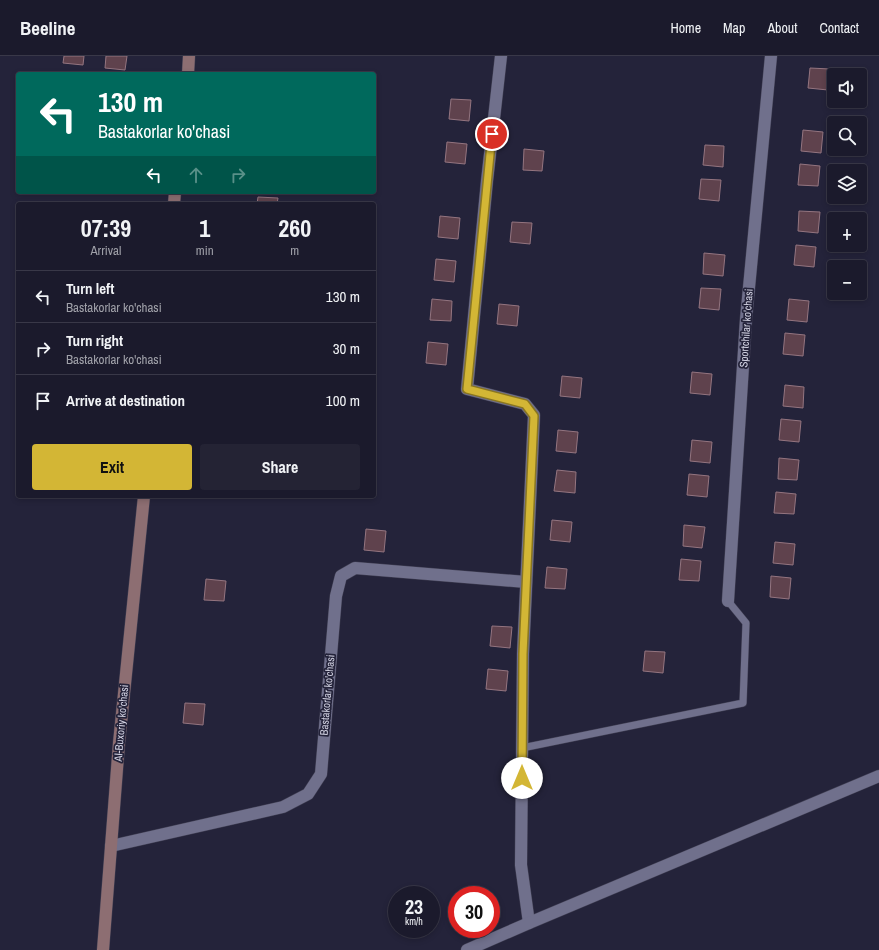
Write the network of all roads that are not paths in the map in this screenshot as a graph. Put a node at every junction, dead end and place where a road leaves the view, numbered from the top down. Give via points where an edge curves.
1 (189, 56) edge
2 (501, 56) edge
3 (771, 56) edge
4 (188, 72) edge
5 (144, 498) edge
6 (526, 582) junction
7 (728, 601) joint
8 (522, 748) junction
9 (879, 776) edge
10 (111, 846) junction
11 (529, 923) junction
12 (103, 950) edge
13 (467, 950) edge

1 - 4 street
2 - 6 street via 467,389 525,404 534,416
3 - 7 street, Sportchilar ko'chasi via 746,319
5 - 10 street, Al-Buxoriy ko'chasi
6 - 8 street
6 - 10 street, Bastakorlar ko'chasi via 355,568 341,576 336,596 320,774 308,794 283,807
7 - 8 lane via 746,623 744,703
8 - 11 street via 521,865
9 - 11 street
10 - 12 street, Al-Buxoriy ko'chasi
11 - 13 street

